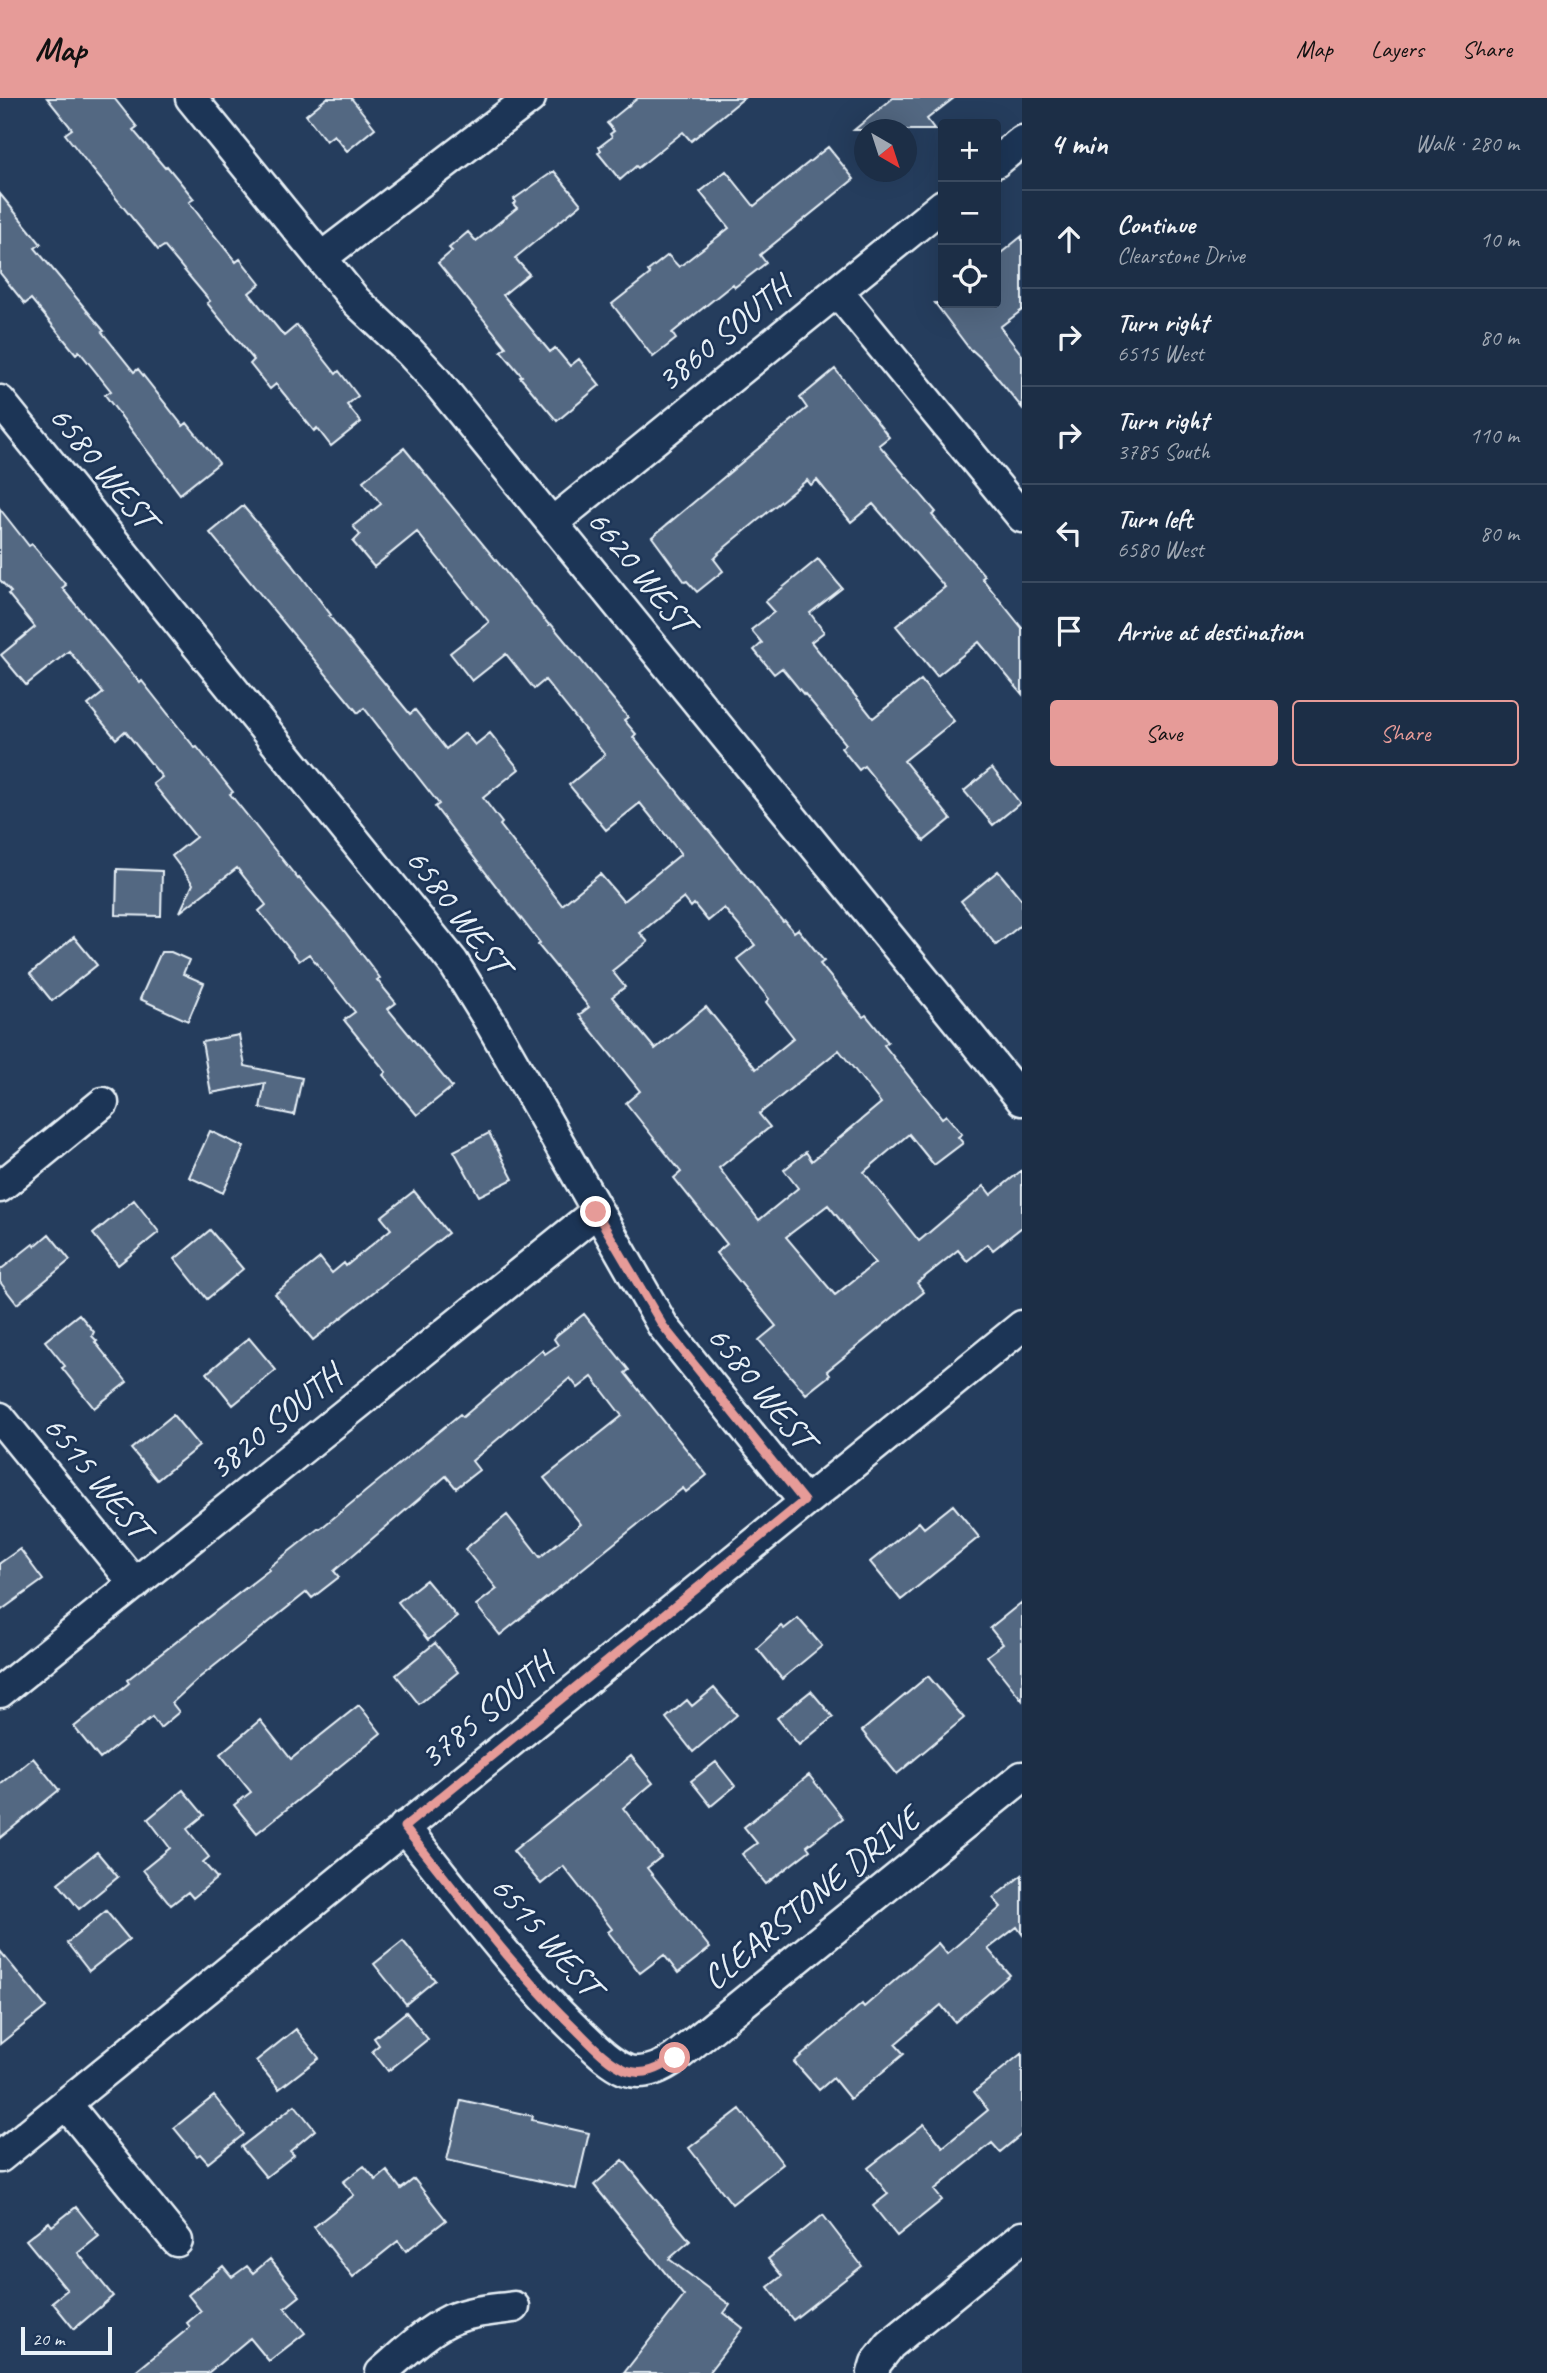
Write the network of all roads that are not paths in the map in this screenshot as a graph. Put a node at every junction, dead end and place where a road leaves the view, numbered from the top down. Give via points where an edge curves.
1 (191, 98) edge
2 (530, 98) edge
3 (1022, 141) edge
4 (1001, 158) edge
5 (938, 209) edge
6 (321, 258) junction
7 (837, 291) junction
8 (0, 401) edge
9 (1022, 517) edge
10 (552, 523) junction
11 (1022, 1100) edge
12 (103, 1103) dead end
13 (0, 1187) edge
14 (596, 1212) junction
15 (1022, 1326) edge
16 (0, 1418) edge
17 (804, 1501) junction
18 (135, 1584) junction
19 (0, 1692) edge
20 (1022, 1777) edge
21 (404, 1827) junction
22 (646, 2072) joint
23 (66, 2104) junction
24 (0, 2157) edge
25 (1022, 2237) edge
26 (177, 2241) dead end
27 (514, 2307) dead end
28 (381, 2373) edge
29 (873, 2373) edge

1 - 6 street, 6620 WEST
2 - 6 street
3 - 4 street
5 - 7 street, 3860 SOUTH
6 - 10 street, 6620 WEST via 365,312 422,364
7 - 9 street
7 - 10 street, 3860 SOUTH
8 - 14 street, 6580 WEST via 446,952
10 - 11 street, 6620 WEST
12 - 13 street
14 - 17 street, 6580 WEST via 663,1326
14 - 18 street, 3820 SOUTH
15 - 17 street, 3785 SOUTH
16 - 18 street, 6515 WEST
17 - 21 street, 3785 SOUTH
18 - 19 street, 3820 SOUTH
20 - 22 street, CLEARSTONE DRIVE via 675,2058
21 - 22 street, 6515 WEST via 570,2024 615,2064 635,2073
21 - 23 street, 3785 SOUTH
23 - 24 street, 3785 SOUTH
23 - 26 street
25 - 29 street via 890,2345
27 - 28 street via 449,2320

